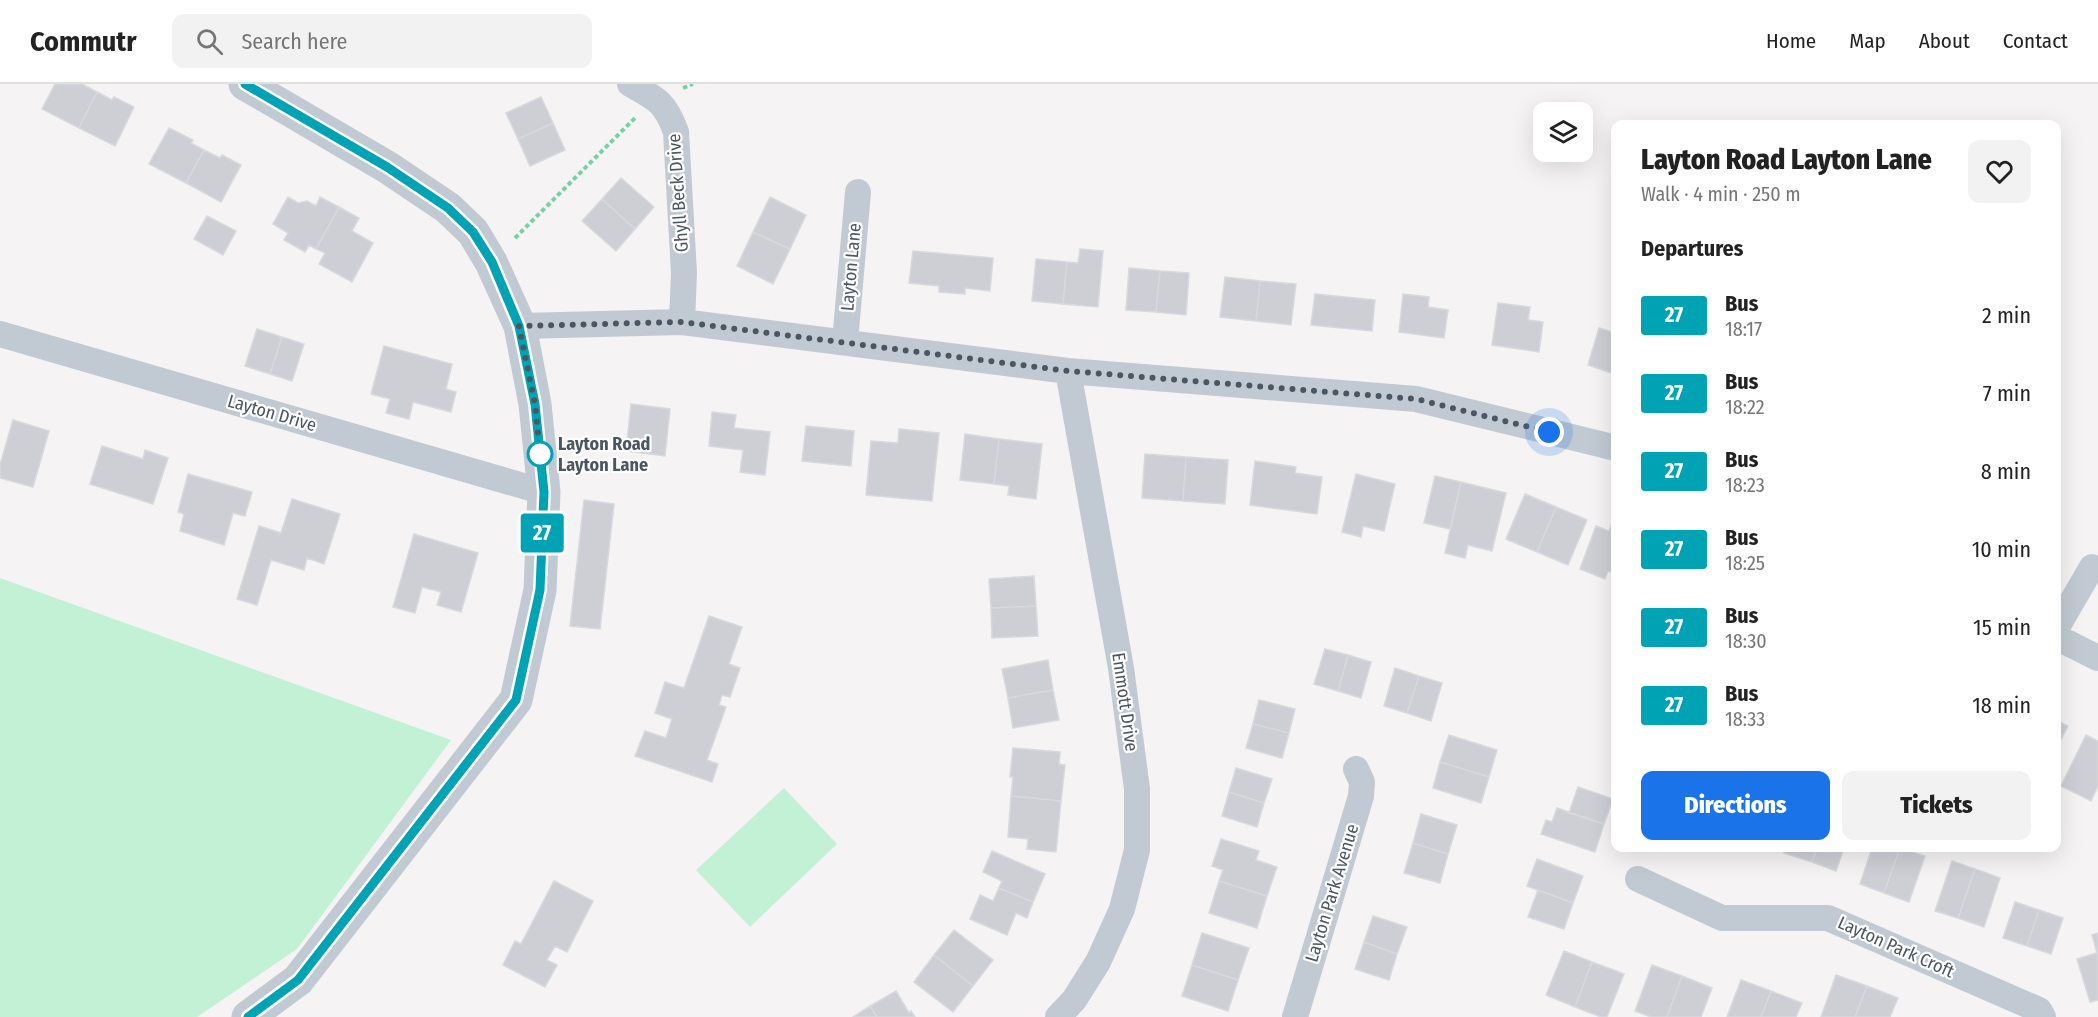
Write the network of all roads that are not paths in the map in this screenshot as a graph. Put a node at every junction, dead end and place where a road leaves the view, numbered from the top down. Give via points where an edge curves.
1 (245, 84) edge
2 (630, 84) edge
3 (858, 192) dead end
4 (682, 322) junction
5 (519, 326) junction
6 (0, 334) edge
7 (845, 342) junction
8 (1068, 371) junction
9 (1611, 447) edge
10 (544, 492) junction
11 (2092, 567) dead end
12 (2061, 620) edge
13 (2061, 640) edge
14 (2098, 658) edge
15 (1356, 769) dead end
16 (1638, 879) dead end
17 (248, 1017) edge
18 (1058, 1017) edge
19 (1295, 1017) edge
20 (2043, 1017) edge

1 - 5 street via 387,167 448,208 473,232 492,262
2 - 4 street, Ghyll Beck Drive via 669,111 676,132 684,273
3 - 7 street, Layton Lane
4 - 5 street
4 - 7 street
5 - 10 street via 535,404
6 - 10 street, Layton Drive
7 - 8 street
8 - 9 street via 1416,399
8 - 18 street, Emmott Drive via 1121,668 1137,789 1137,850 1122,909 1098,962
10 - 17 street via 540,590 516,700 298,980
11 - 12 street
13 - 14 street
15 - 19 street, Layton Park Avenue via 1362,782 1361,796
16 - 20 street, Layton Park Croft via 1722,918 1828,918 2039,1010

